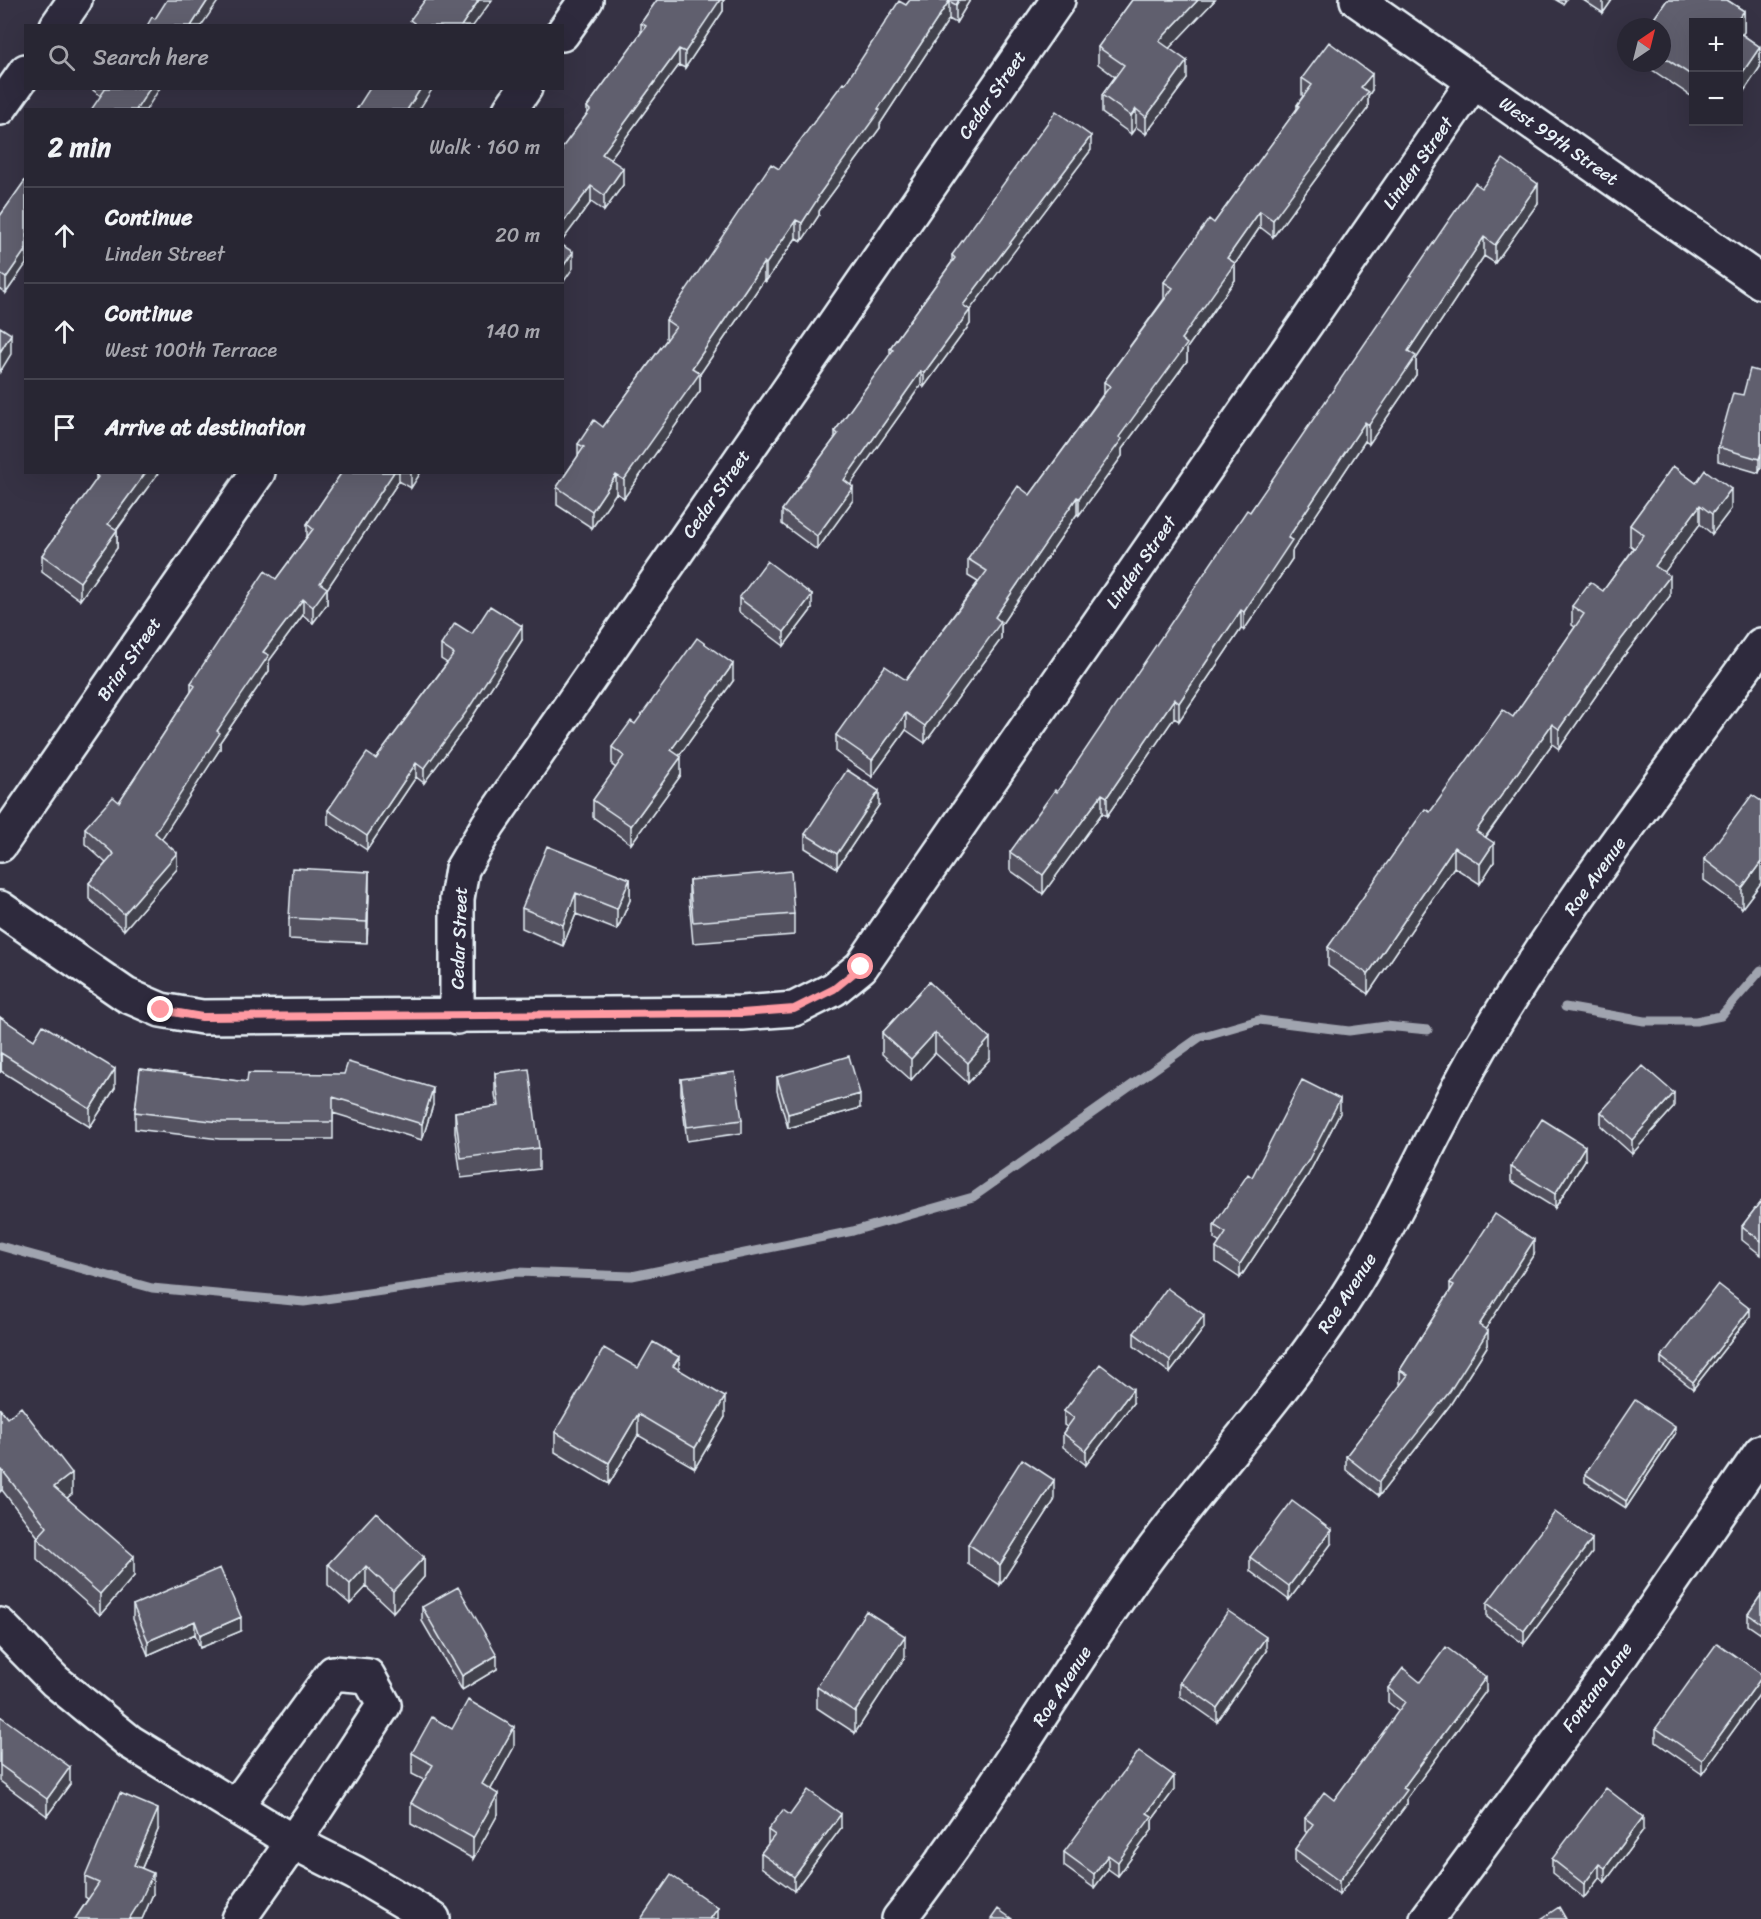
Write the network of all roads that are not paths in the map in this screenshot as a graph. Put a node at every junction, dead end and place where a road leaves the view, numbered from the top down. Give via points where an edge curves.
1 (75, 0) edge
2 (586, 0) edge
3 (1058, 0) edge
4 (1357, 0) edge
5 (58, 24) edge
6 (564, 31) edge
7 (24, 74) edge
8 (1474, 81) junction
9 (524, 90) edge
10 (0, 108) edge
11 (511, 108) edge
12 (1761, 282) edge
13 (257, 474) edge
14 (1761, 645) edge
15 (0, 845) edge
16 (0, 908) edge
17 (457, 1017) junction
18 (1761, 1452) edge
19 (0, 1625) edge
20 (236, 1806) junction
21 (293, 1842) junction
22 (239, 1919) edge
23 (433, 1919) edge
24 (899, 1919) edge
25 (1427, 1919) edge

1 - 5 street
2 - 6 street
3 - 17 street, Cedar Street via 488,825 462,869 457,899
4 - 8 street, West 99th Street
7 - 10 street
8 - 12 street, West 99th Street
8 - 17 street, Linden Street via 861,967 834,989 794,1009
9 - 11 street
13 - 15 street, Briar Street
14 - 24 street, Roe Avenue via 1531,966 1484,1042 1371,1257 1330,1323 1130,1581 982,1807
16 - 17 street, Linden Street via 126,995 161,1010 202,1017
18 - 25 street, Fontana Lane via 1621,1656
19 - 20 street via 55,1681 130,1742
20 - 21 street
20 - 21 street via 333,1673 368,1676 384,1705
21 - 22 street
21 - 23 street

